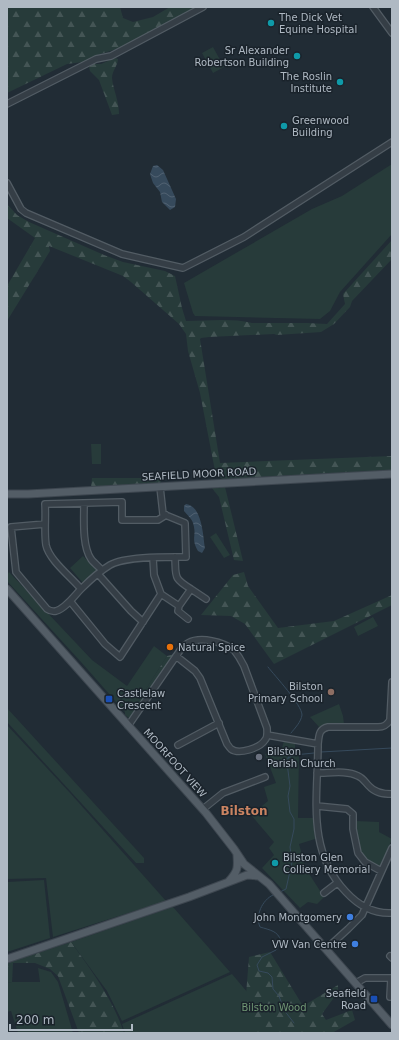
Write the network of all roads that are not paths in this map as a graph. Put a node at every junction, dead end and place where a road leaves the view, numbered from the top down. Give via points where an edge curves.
1 (204, 7) edge
2 (373, 7) edge
3 (392, 33) edge
4 (7, 104) edge
5 (392, 142) edge
6 (7, 183) edge
7 (392, 474) edge
8 (160, 486) junction
9 (7, 494) edge
10 (84, 503) junction
11 (166, 515) junction
12 (45, 524) junction
13 (175, 557) junction
14 (153, 558) junction
15 (100, 572) junction
16 (7, 589) edge
17 (81, 589) junction
18 (191, 589) junction
19 (162, 594) junction
20 (206, 599) dead end
21 (70, 601) junction
22 (179, 606) junction
23 (188, 619) dead end
24 (143, 622) junction
25 (176, 656) junction
26 (392, 682) edge
27 (219, 723) junction
28 (128, 726) junction
29 (267, 735) junction
30 (318, 744) junction
31 (178, 745) dead end
32 (318, 773) junction
33 (265, 777) dead end
34 (392, 794) edge
35 (317, 806) junction
36 (202, 809) junction
37 (392, 848) edge
38 (243, 870) junction
39 (382, 871) junction
40 (337, 884) junction
41 (324, 893) dead end
42 (366, 908) junction
43 (392, 913) edge
44 (326, 949) junction
45 (7, 959) edge
46 (392, 978) edge
47 (356, 984) junction
48 (389, 998) edge
49 (392, 1025) edge

1 - 4 street via 111,56 96,59
2 - 3 street
5 - 6 street via 244,237 183,268 122,254 26,213 17,203
7 - 8 main road, SEAFIELD MOOR ROAD
8 - 9 main road, SEAFIELD MOOR ROAD
8 - 11 street via 163,514
10 - 11 street via 122,502 122,520 158,520
10 - 12 street via 45,504
10 - 15 street via 87,550
11 - 13 street via 185,523 186,556
12 - 17 street via 48,551
12 - 21 street via 11,527 16,572 52,612 58,611
13 - 14 street
13 - 18 street via 176,578
14 - 15 street via 111,564
14 - 19 street via 154,575
15 - 17 street
15 - 24 street
16 - 28 main road, MOORFOOT VIEW
17 - 21 street
18 - 20 street
18 - 22 street
19 - 22 street
19 - 24 street
21 - 24 street via 105,644 120,656
22 - 23 street via 178,611
25 - 27 street via 200,678
25 - 28 street
25 - 29 street via 181,648 194,641 206,640 226,645 234,651 244,666 267,728
26 - 30 street via 390,720 384,727 323,728
27 - 29 street via 227,744 231,749 240,752 261,745
27 - 31 street
28 - 36 main road, MOORFOOT VIEW
29 - 30 street
30 - 32 street
32 - 34 street via 351,773 359,776 376,791
32 - 35 street
33 - 36 street via 223,793
35 - 39 street via 347,808 352,814 358,853 365,862
35 - 40 street via 317,835 324,861
36 - 38 main road, MOORFOOT VIEW via 237,854
37 - 39 street
38 - 44 main road via 260,876
38 - 45 main road via 229,882
39 - 42 street
40 - 41 street
40 - 42 street
42 - 43 street
42 - 44 street via 359,919
44 - 47 main road
46 - 47 street via 365,978
46 - 48 street
47 - 49 main road

